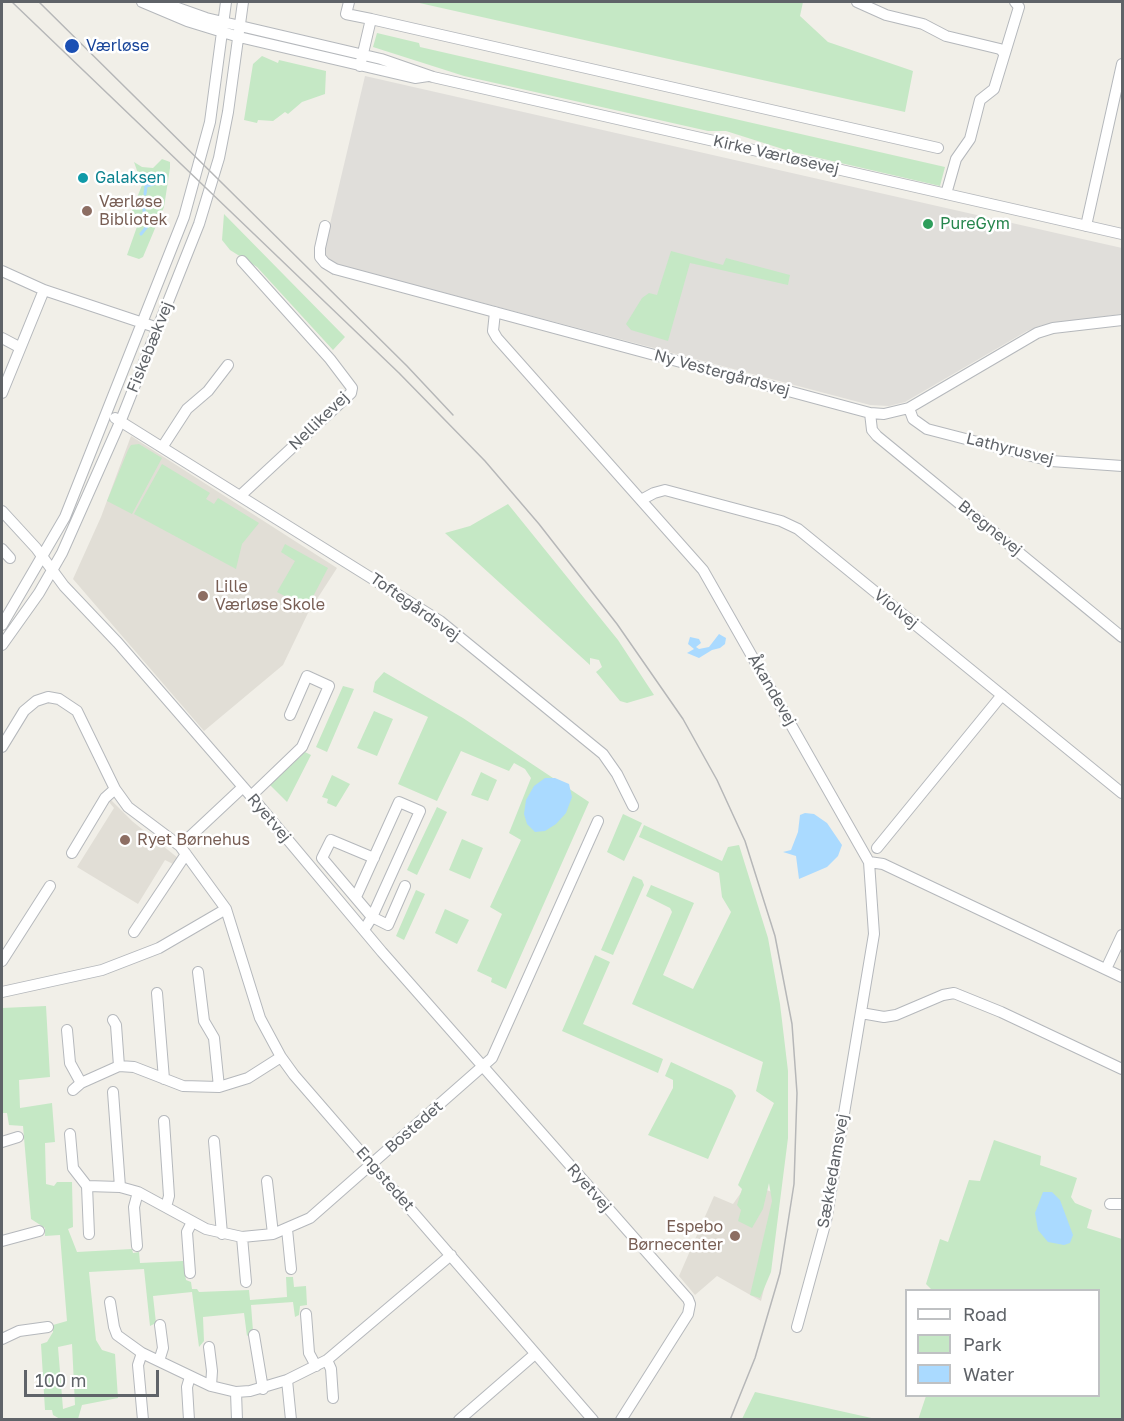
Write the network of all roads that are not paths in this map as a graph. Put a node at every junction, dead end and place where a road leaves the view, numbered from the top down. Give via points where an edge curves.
1 (142, 2) edge
2 (161, 2) edge
3 (226, 2) edge
4 (243, 2) edge
5 (349, 2) edge
6 (856, 2) edge
7 (1015, 2) edge
8 (371, 20) junction
9 (223, 28) junction
10 (240, 32) junction
11 (1004, 53) junction
12 (363, 54) junction
13 (360, 66) junction
14 (1122, 72) edge
15 (429, 76) junction
16 (938, 148) dead end
17 (946, 194) junction
18 (325, 226) dead end
19 (1086, 226) junction
20 (1122, 234) edge
21 (242, 261) dead end
22 (2, 271) edge
23 (44, 290) junction
24 (495, 312) junction
25 (1122, 320) edge
26 (143, 323) junction
27 (158, 328) junction
28 (2, 338) edge
29 (19, 347) junction
30 (228, 365) dead end
31 (2, 393) edge
32 (909, 408) junction
33 (870, 413) junction
34 (106, 414) junction
35 (121, 420) junction
36 (163, 446) junction
37 (1122, 466) edge
38 (241, 495) junction
39 (641, 500) junction
40 (2, 511) edge
41 (2, 549) edge
42 (43, 557) junction
43 (9, 558) dead end
44 (53, 570) junction
45 (2, 625) edge
46 (1122, 637) edge
47 (2, 645) edge
48 (1002, 695) junction
49 (290, 716) dead end
50 (2, 747) edge
51 (243, 787) junction
52 (115, 789) junction
53 (1122, 793) edge
54 (251, 796) junction
55 (633, 806) dead end
56 (598, 821) dead end
57 (877, 848) dead end
58 (183, 850) junction
59 (72, 853) dead end
60 (374, 858) junction
61 (869, 862) junction
62 (50, 886) dead end
63 (405, 886) dead end
64 (356, 897) junction
65 (226, 909) junction
66 (372, 917) junction
67 (364, 930) junction
68 (135, 932) dead end
69 (1122, 935) edge
70 (2, 961) edge
71 (1106, 969) junction
72 (198, 972) dead end
73 (1122, 977) edge
74 (2, 992) edge
75 (157, 993) dead end
76 (861, 1013) junction
77 (113, 1020) dead end
78 (67, 1030) dead end
79 (281, 1057) junction
80 (119, 1066) junction
81 (483, 1067) junction
82 (1122, 1069) edge
83 (164, 1079) junction
84 (219, 1087) junction
85 (113, 1092) dead end
86 (164, 1121) dead end
87 (70, 1134) dead end
88 (18, 1137) dead end
89 (214, 1141) dead end
90 (2, 1143) edge
91 (371, 1164) junction
92 (267, 1181) dead end
93 (87, 1186) junction
94 (120, 1187) junction
95 (138, 1192) junction
96 (1110, 1204) dead end
97 (1122, 1204) edge
98 (166, 1207) junction
99 (192, 1222) junction
100 (287, 1229) junction
101 (39, 1231) dead end
102 (89, 1234) dead end
103 (222, 1234) junction
104 (273, 1234) junction
105 (242, 1237) junction
106 (2, 1241) edge
107 (137, 1246) dead end
108 (451, 1255) junction
109 (291, 1269) dead end
110 (190, 1273) dead end
111 (246, 1282) dead end
112 (110, 1302) dead end
113 (306, 1314) dead end
114 (160, 1325) dead end
115 (797, 1327) dead end
116 (48, 1328) dead end
117 (254, 1335) dead end
118 (2, 1339) edge
119 (209, 1347) dead end
120 (142, 1353) junction
121 (535, 1354) junction
122 (327, 1360) junction
123 (159, 1361) junction
124 (316, 1366) junction
125 (190, 1377) junction
126 (287, 1380) junction
127 (211, 1386) junction
128 (263, 1389) junction
129 (236, 1392) junction
130 (333, 1398) dead end
131 (143, 1419) edge
132 (189, 1419) edge
133 (237, 1419) edge
134 (291, 1419) edge
135 (459, 1419) edge
136 (593, 1419) edge
137 (621, 1419) edge

1 - 9 street
2 - 9 street
3 - 9 street, Fiskebækvej
4 - 10 street, Fiskebækvej
5 - 8 street via 346,14
6 - 11 street
7 - 11 street via 1019,7 1010,45
8 - 12 street
8 - 16 street
9 - 10 street
9 - 26 street, Fiskebækvej via 204,150 184,217
10 - 12 street, Kirke Værløsevej
10 - 13 street, Kirke Værløsevej
10 - 27 street, Fiskebækvej via 225,128 208,199
11 - 17 street via 994,89 980,100 970,139 956,159
12 - 13 street
12 - 15 street, Kirke Værløsevej
13 - 15 street, Kirke Værløsevej via 415,78
14 - 19 street
15 - 17 street, Kirke Værløsevej
17 - 19 street, Kirke Værløsevej
18 - 24 street, Ny Vestergårdsvej via 320,248 325,263 335,269
19 - 20 street, Kirke Værløsevej
21 - 38 street, Nellikevej via 352,388
22 - 23 street
23 - 26 street
23 - 29 street
24 - 33 street, Ny Vestergårdsvej
24 - 39 street, Åkandevej via 493,331 497,338
25 - 32 street, Ny Vestergårdsvej via 1037,333
26 - 27 street
26 - 34 street, Fiskebækvej
27 - 35 street, Fiskebækvej
28 - 29 street
29 - 31 street
30 - 36 street via 208,391 187,409
32 - 33 street, Ny Vestergårdsvej
32 - 37 street, Lathyrusvej via 913,419 927,429 1051,461
33 - 46 street, Bregnevej via 872,430 877,436
34 - 35 street, Toftegårdsvej
34 - 42 street, Fiskebækvej via 65,517
35 - 36 street, Toftegårdsvej
35 - 44 street, Fiskebækvej
36 - 38 street, Toftegårdsvej
38 - 55 street, Toftegårdsvej via 440,621 603,754
39 - 48 street, Violvej via 665,490 798,529
39 - 61 street, Åkandevej via 703,570
40 - 42 street, Ryetvej
41 - 43 street
42 - 44 street, Ryetvej
42 - 45 street, Fiskebækvej
44 - 47 street, Fiskebækvej
44 - 51 street, Ryetvej
48 - 53 street, Violvej
48 - 57 street
49 - 54 street via 307,676 329,687 302,747
50 - 52 street, Engstedet via 24,711 36,701 59,699 77,711
51 - 54 street, Ryetvej
51 - 58 street
52 - 58 street, Engstedet via 128,807
52 - 59 street via 105,798
54 - 67 street, Ryetvej
56 - 81 street via 492,1058
58 - 65 street, Engstedet
58 - 68 street
60 - 64 street
60 - 64 street via 331,840 322,858
60 - 66 street via 399,802 420,811
61 - 71 street via 884,864
61 - 76 street, Sækkedamsvej via 874,934
62 - 70 street
63 - 66 street via 388,925
64 - 66 street
65 - 74 street via 159,948 102,970
65 - 79 street, Engstedet via 260,1018
66 - 67 street
67 - 81 street, Ryetvej
69 - 71 street
71 - 73 street
72 - 84 street via 204,1021 214,1038
75 - 83 street
76 - 82 street via 896,1015 954,993
76 - 115 street, Sækkedamsvej via 825,1221
77 - 80 street
78 - 80 street via 77,1086
79 - 84 street via 248,1078
79 - 91 street, Engstedet
80 - 83 street via 134,1067
81 - 91 street, Bostedet
81 - 137 street, Ryetvej via 688,1299 690,1310
83 - 84 street via 183,1086
85 - 94 street
86 - 98 street via 169,1196
87 - 93 street via 73,1168
88 - 90 street
89 - 103 street
91 - 100 street, Bostedet via 310,1218
91 - 108 street, Engstedet
92 - 104 street
93 - 94 street, Bostedet
93 - 102 street
94 - 95 street, Bostedet
95 - 98 street, Bostedet
95 - 107 street via 134,1207
96 - 97 street
98 - 99 street, Bostedet
99 - 103 street, Bostedet
99 - 110 street via 188,1232
100 - 104 street, Bostedet
100 - 109 street
101 - 106 street
103 - 105 street, Bostedet
104 - 105 street, Bostedet
105 - 111 street
108 - 121 street, Engstedet
108 - 122 street
112 - 120 street via 117,1335
113 - 124 street via 309,1353
114 - 123 street
116 - 118 street via 19,1331
117 - 128 street
119 - 127 street
120 - 123 street
120 - 131 street via 138,1365
121 - 135 street
121 - 136 street, Engstedet
122 - 124 street
122 - 130 street
123 - 125 street
124 - 126 street
125 - 127 street
125 - 132 street
126 - 128 street
126 - 134 street
127 - 129 street
128 - 129 street
129 - 133 street

